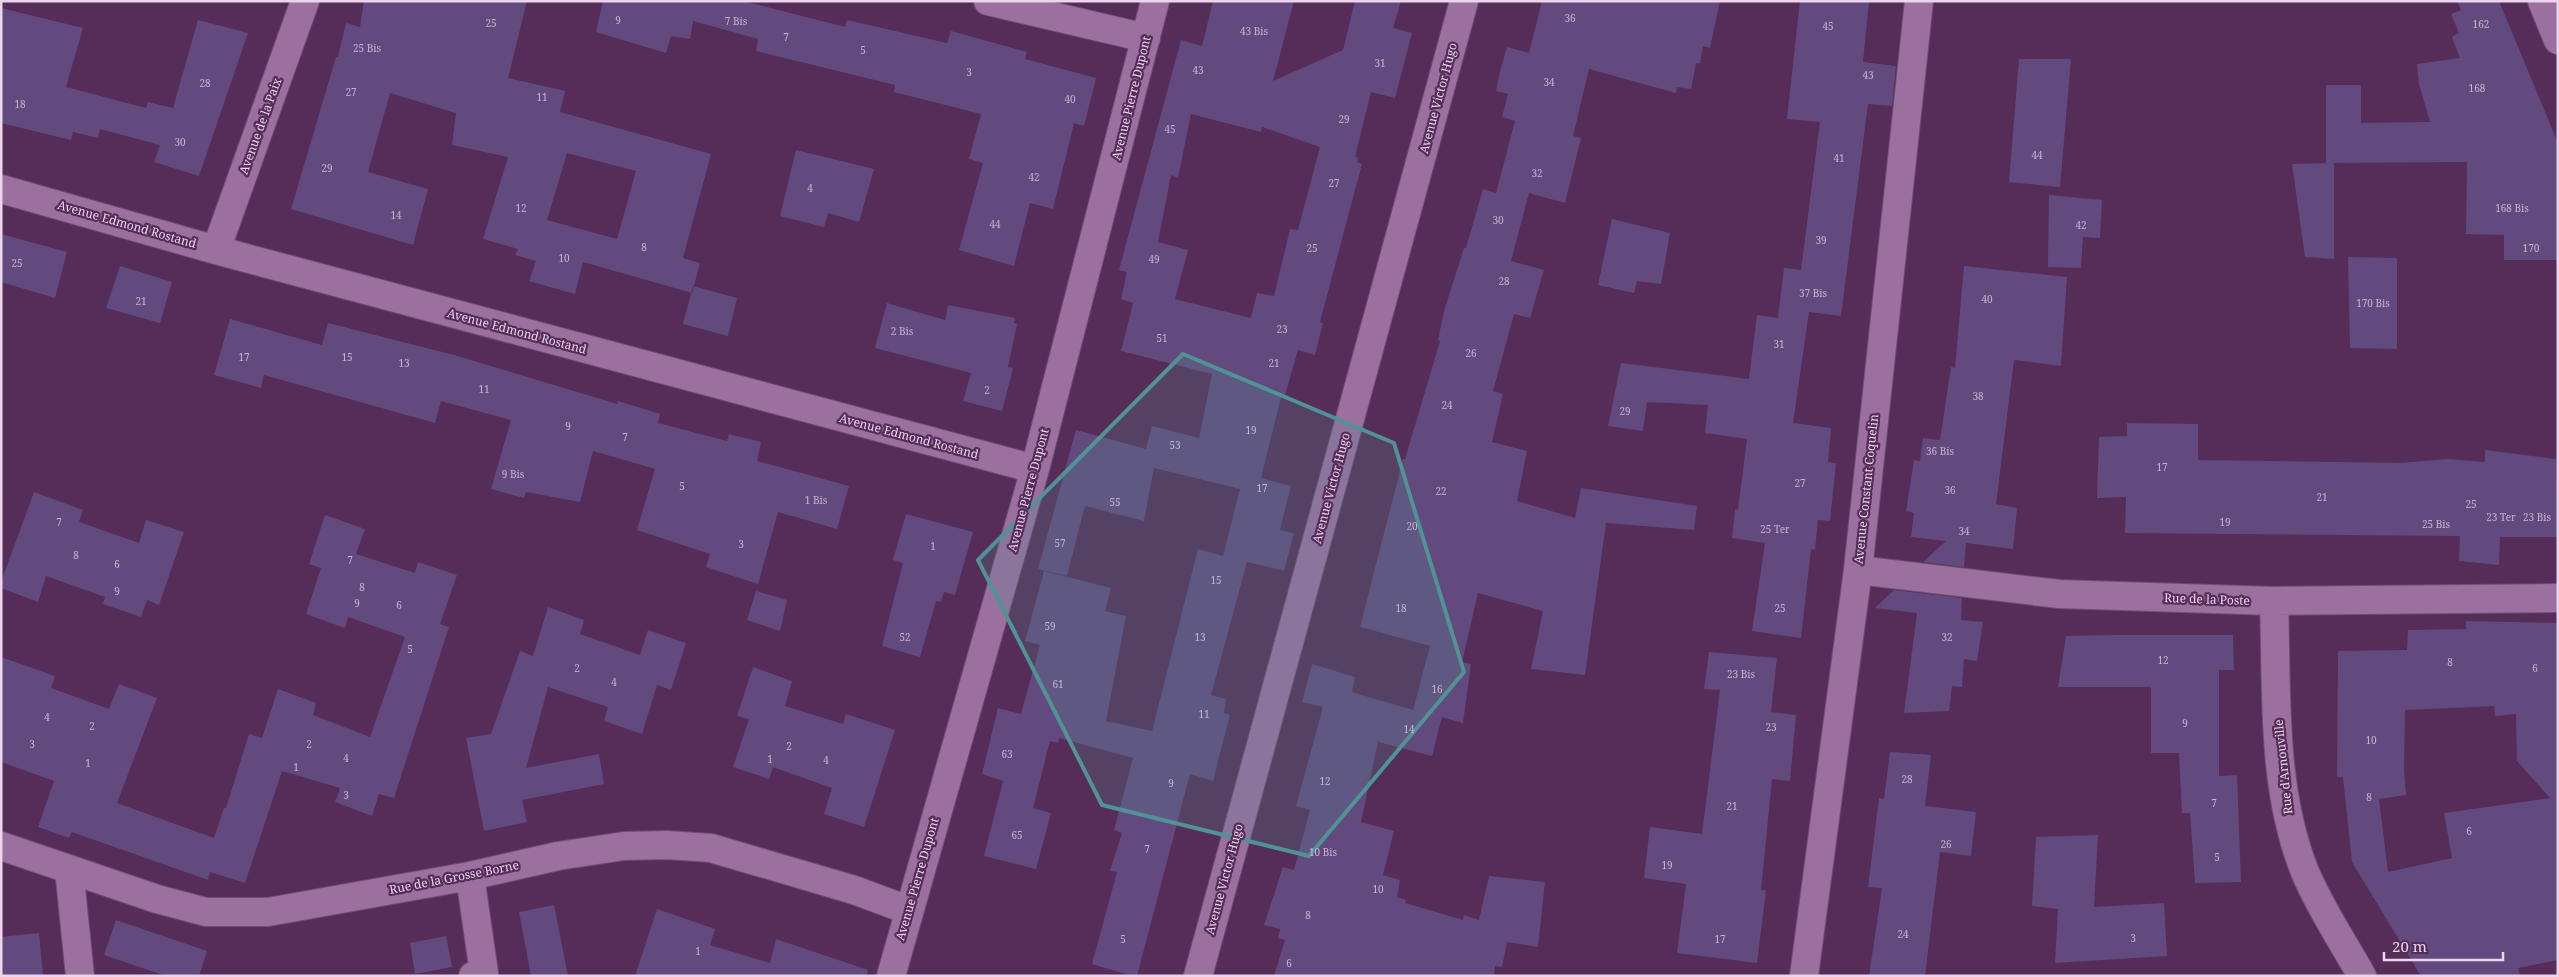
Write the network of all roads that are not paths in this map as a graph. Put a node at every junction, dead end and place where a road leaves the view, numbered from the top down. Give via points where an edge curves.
1 (305, 1) edge
2 (988, 1) edge
3 (1155, 1) edge
4 (1464, 1) edge
5 (1919, 1) edge
6 (2542, 1) edge
7 (1146, 38) junction
8 (2558, 40) edge
9 (1, 188) edge
10 (216, 250) junction
11 (1035, 470) junction
12 (1858, 570) junction
13 (2558, 598) edge
14 (2274, 601) junction
15 (1, 846) edge
16 (69, 869) junction
17 (470, 876) junction
18 (908, 910) junction
19 (80, 976) edge
20 (473, 976) edge
21 (890, 976) edge
22 (1198, 976) edge
23 (1804, 976) edge
24 (2362, 976) edge

1 - 10 street, Avenue de la Paix
2 - 7 street
3 - 7 street, Avenue Pierre Dupont
4 - 22 street, Avenue Victor Hugo
5 - 12 street, Avenue Constant Coquelin
6 - 8 street
7 - 11 street, Avenue Pierre Dupont
9 - 10 street, Avenue Edmond Rostand
10 - 11 street, Avenue Edmond Rostand
11 - 18 street, Avenue Pierre Dupont
12 - 14 street, Rue de la Poste via 2059,594
12 - 23 street, Avenue Constant Coquelin
13 - 14 street, Rue de la Poste
14 - 24 street, Rue d'Arnouville via 2280,756 2288,820 2306,873
15 - 16 street, Rue de la Grosse Borne
16 - 17 street, Rue de la Grosse Borne via 206,912 268,912
16 - 19 street
17 - 18 street, Rue de la Grosse Borne via 558,856 624,846 667,845 702,848 846,888
17 - 20 street via 484,973
18 - 21 street, Avenue Pierre Dupont

